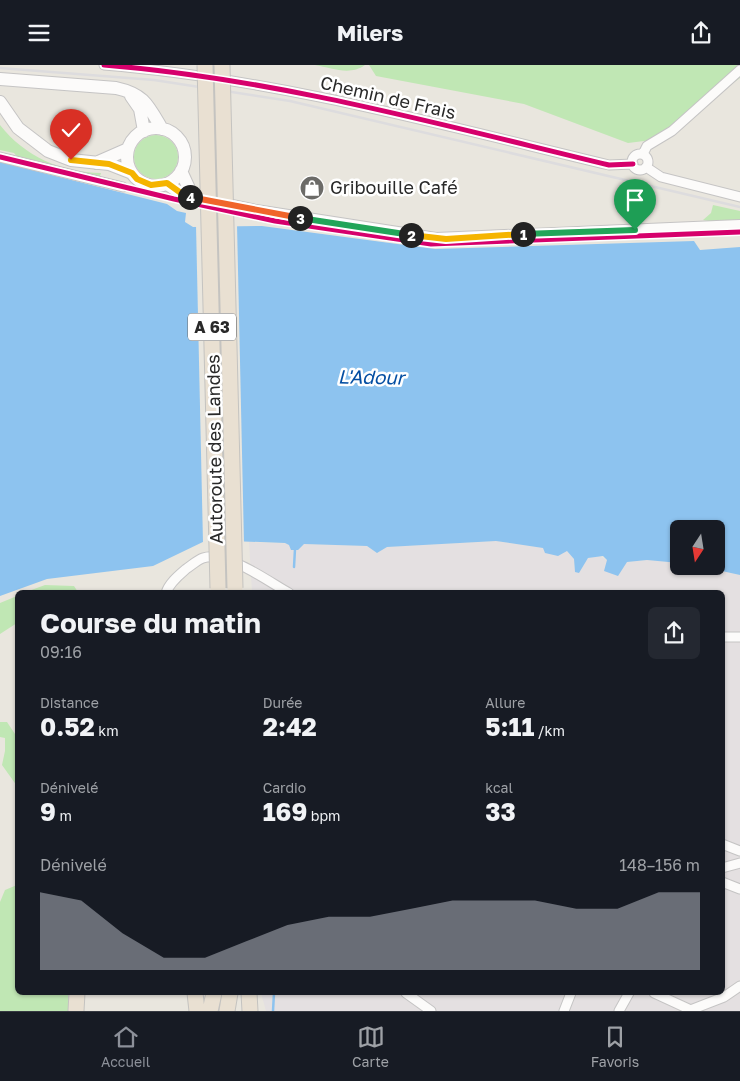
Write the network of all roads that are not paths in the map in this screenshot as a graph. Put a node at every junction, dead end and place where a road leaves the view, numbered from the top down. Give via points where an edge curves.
1 (104, 65) edge
2 (205, 65) edge
3 (222, 65) edge
4 (740, 70) edge
5 (0, 79) edge
6 (126, 90) junction
7 (0, 102) edge
8 (162, 129) junction
9 (144, 131) junction
10 (128, 149) junction
11 (643, 155) junction
12 (0, 157) edge
13 (96, 163) junction
14 (633, 164) junction
15 (646, 167) junction
16 (181, 171) junction
17 (132, 173) junction
18 (167, 183) junction
19 (123, 187) dead end
20 (740, 197) edge
21 (198, 198) junction
22 (740, 226) edge
23 (168, 590) edge
24 (218, 590) edge
25 (235, 590) edge
26 (283, 590) edge
27 (725, 637) edge
28 (740, 637) edge
29 (725, 845) edge
30 (740, 851) edge
31 (740, 863) edge
32 (725, 867) edge
33 (725, 883) edge
34 (740, 889) edge
35 (740, 986) edge
36 (77, 995) edge
37 (195, 995) edge
38 (214, 995) edge
39 (230, 995) edge
40 (249, 995) edge
41 (409, 995) edge
42 (570, 995) edge
43 (628, 995) edge
44 (658, 995) edge
45 (689, 1010) edge
46 (76, 1011) edge
47 (196, 1011) edge
48 (210, 1011) edge
49 (227, 1011) edge
50 (250, 1011) edge
51 (431, 1011) edge
52 (564, 1011) edge
53 (619, 1011) edge

1 - 14 street, Chemin de Frais via 318,96 609,165
2 - 24 highway, Autoroute des Landes / A 63, bridge
3 - 25 highway, Autoroute des Landes / A 63, bridge
4 - 11 street via 672,131 648,147
5 - 6 main road
6 - 8 main road via 134,92 145,102
6 - 9 main road via 140,109
7 - 13 main road via 18,127 38,145 71,160
8 - 9 main road
8 - 16 main road via 170,132 182,145 184,163
9 - 10 main road
10 - 13 main road
10 - 17 main road
11 - 14 street via 635,156
11 - 15 street via 648,159
12 - 19 street
13 - 17 main road
14 - 15 street, Chemin de Frais via 637,169
15 - 20 street via 661,177
16 - 18 main road
16 - 21 main road via 191,193
17 - 18 main road via 151,185
18 - 21 main road via 185,196
21 - 22 main road via 256,211 436,239
23 - 26 street via 176,577 192,565 203,558 216,557 247,569
27 - 28 street
29 - 30 street
31 - 32 street
33 - 34 street
35 - 45 street via 720,999
36 - 46 highway
37 - 47 highway
38 - 48 highway
39 - 49 highway
40 - 50 highway
41 - 51 street
42 - 52 street
43 - 53 street
44 - 45 street

